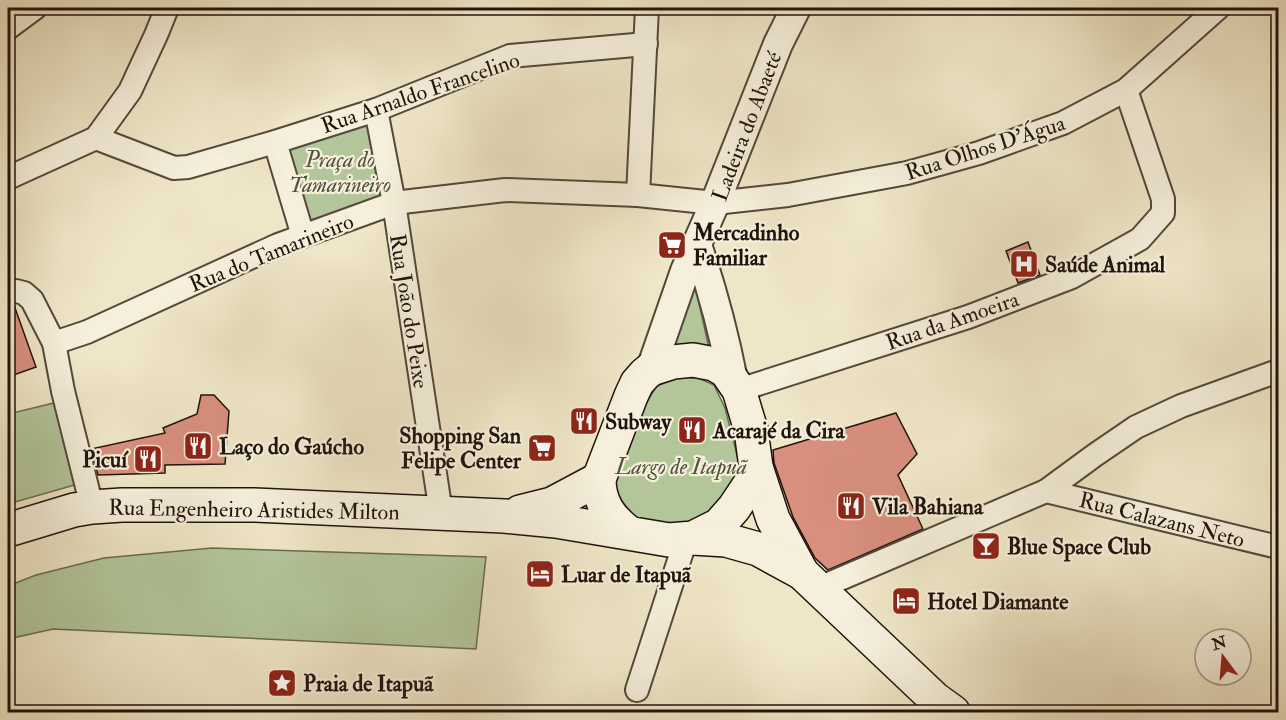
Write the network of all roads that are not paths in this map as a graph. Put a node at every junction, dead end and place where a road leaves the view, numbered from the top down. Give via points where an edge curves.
1 (35, 8) edge
2 (167, 8) edge
3 (647, 8) edge
4 (796, 8) edge
5 (1218, 8) edge
6 (8, 28) edge
7 (646, 44) junction
8 (1126, 90) junction
9 (376, 110) junction
10 (96, 138) junction
11 (275, 142) junction
12 (8, 178) edge
13 (638, 195) junction
14 (394, 203) junction
15 (715, 203) junction
16 (303, 236) junction
17 (697, 245) junction
18 (8, 292) edge
19 (54, 343) junction
20 (651, 369) junction
21 (1278, 371) edge
22 (736, 385) junction
23 (756, 467) junction
24 (599, 479) junction
25 (1047, 491) junction
26 (92, 507) junction
27 (441, 513) junction
28 (504, 516) junction
29 (8, 530) edge
30 (628, 532) junction
31 (690, 538) junction
32 (1278, 547) edge
33 (811, 580) junction
34 (637, 690) dead end
35 (953, 712) edge

1 - 6 street
2 - 10 street via 130,91
3 - 7 street
4 - 15 street, Ladeira do Abaeté
5 - 8 street, Rua Olhos D'Água
7 - 9 street, Rua Arnaldo Francelino via 510,56
7 - 13 street
8 - 15 street, Rua Olhos D'Água via 1063,123 907,174
8 - 22 street, Rua da Amoeira via 1163,199 1163,213 1140,239 1072,277 1000,305
9 - 11 street, Rua Arnaldo Francelino
9 - 14 street, Rua João do Peixe
10 - 11 street, Rua Arnaldo Francelino via 174,168
10 - 12 street
11 - 16 street
13 - 14 street, Rua do Tamarineiro via 505,190
13 - 15 street, Rua do Tamarineiro
14 - 16 street, Rua do Tamarineiro
14 - 27 street, Rua João do Peixe
15 - 17 street, Ladeira do Abaeté
16 - 19 street, Rua do Tamarineiro
17 - 20 street, Ladeira do Abaeté
17 - 22 street
18 - 19 street via 24,293 32,300
19 - 26 street
20 - 22 main road via 693,360 714,364 726,371
20 - 24 main road via 637,383
21 - 25 street via 1181,406 1136,427
22 - 23 main road via 751,430
23 - 31 main road via 750,484 719,525
23 - 33 main road via 773,519
24 - 28 main road, Rua Engenheiro Aristides Milton via 552,504
24 - 30 main road via 601,499 616,523
25 - 32 street, Rua Calazans Neto
25 - 33 street
26 - 27 main road, Rua Engenheiro Aristides Milton via 258,505
26 - 29 main road, Rua Engenheiro Aristides Milton
27 - 28 main road, Rua Engenheiro Aristides Milton
28 - 30 main road, Rua Engenheiro Aristides Milton
30 - 31 main road via 669,540
31 - 33 main road via 726,540 758,549
31 - 34 street
33 - 35 main road

